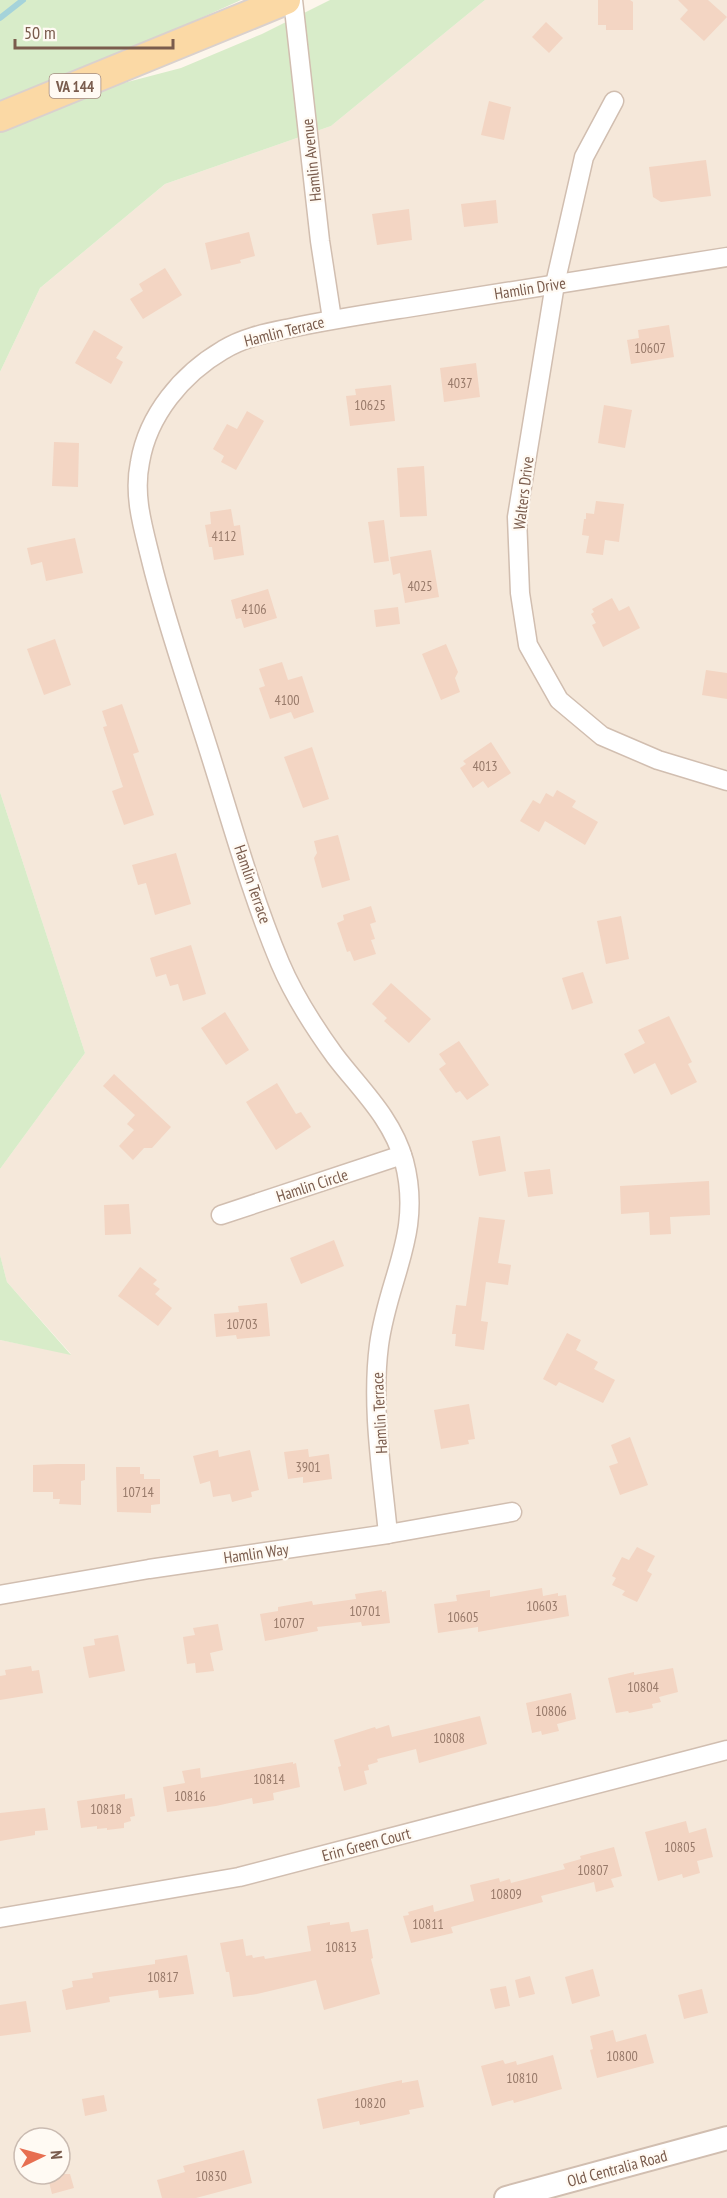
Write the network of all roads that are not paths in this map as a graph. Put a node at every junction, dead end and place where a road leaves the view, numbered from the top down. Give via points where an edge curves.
1 (286, 0) edge
2 (293, 0) edge
3 (614, 101) dead end
4 (0, 117) edge
5 (727, 257) edge
6 (555, 284) junction
7 (332, 319) junction
8 (727, 781) edge
9 (402, 1155) junction
10 (221, 1215) dead end
11 (512, 1512) dead end
12 (388, 1534) junction
13 (0, 1595) edge
14 (727, 1750) edge
15 (0, 1918) edge
16 (727, 2138) edge
17 (507, 2198) edge

1 - 4 main road, VA 144
2 - 7 street, Hamlin Avenue
3 - 6 street, Walters Drive via 584,157
5 - 6 street, Hamlin Drive
6 - 7 street, Hamlin Drive
6 - 8 street, Walters Drive via 516,517 520,593 528,645 559,700 602,736 658,760
7 - 9 street, Hamlin Terrace via 253,336 201,364 179,385 148,434 140,460 138,508 161,598 280,963 310,1020 390,1126
9 - 10 street, Hamlin Circle
9 - 12 street, Hamlin Terrace via 410,1215 381,1334 375,1393
11 - 12 street, Hamlin Way
12 - 13 street, Hamlin Way
14 - 15 street, Erin Green Court via 239,1877
16 - 17 street, Old Centralia Road

